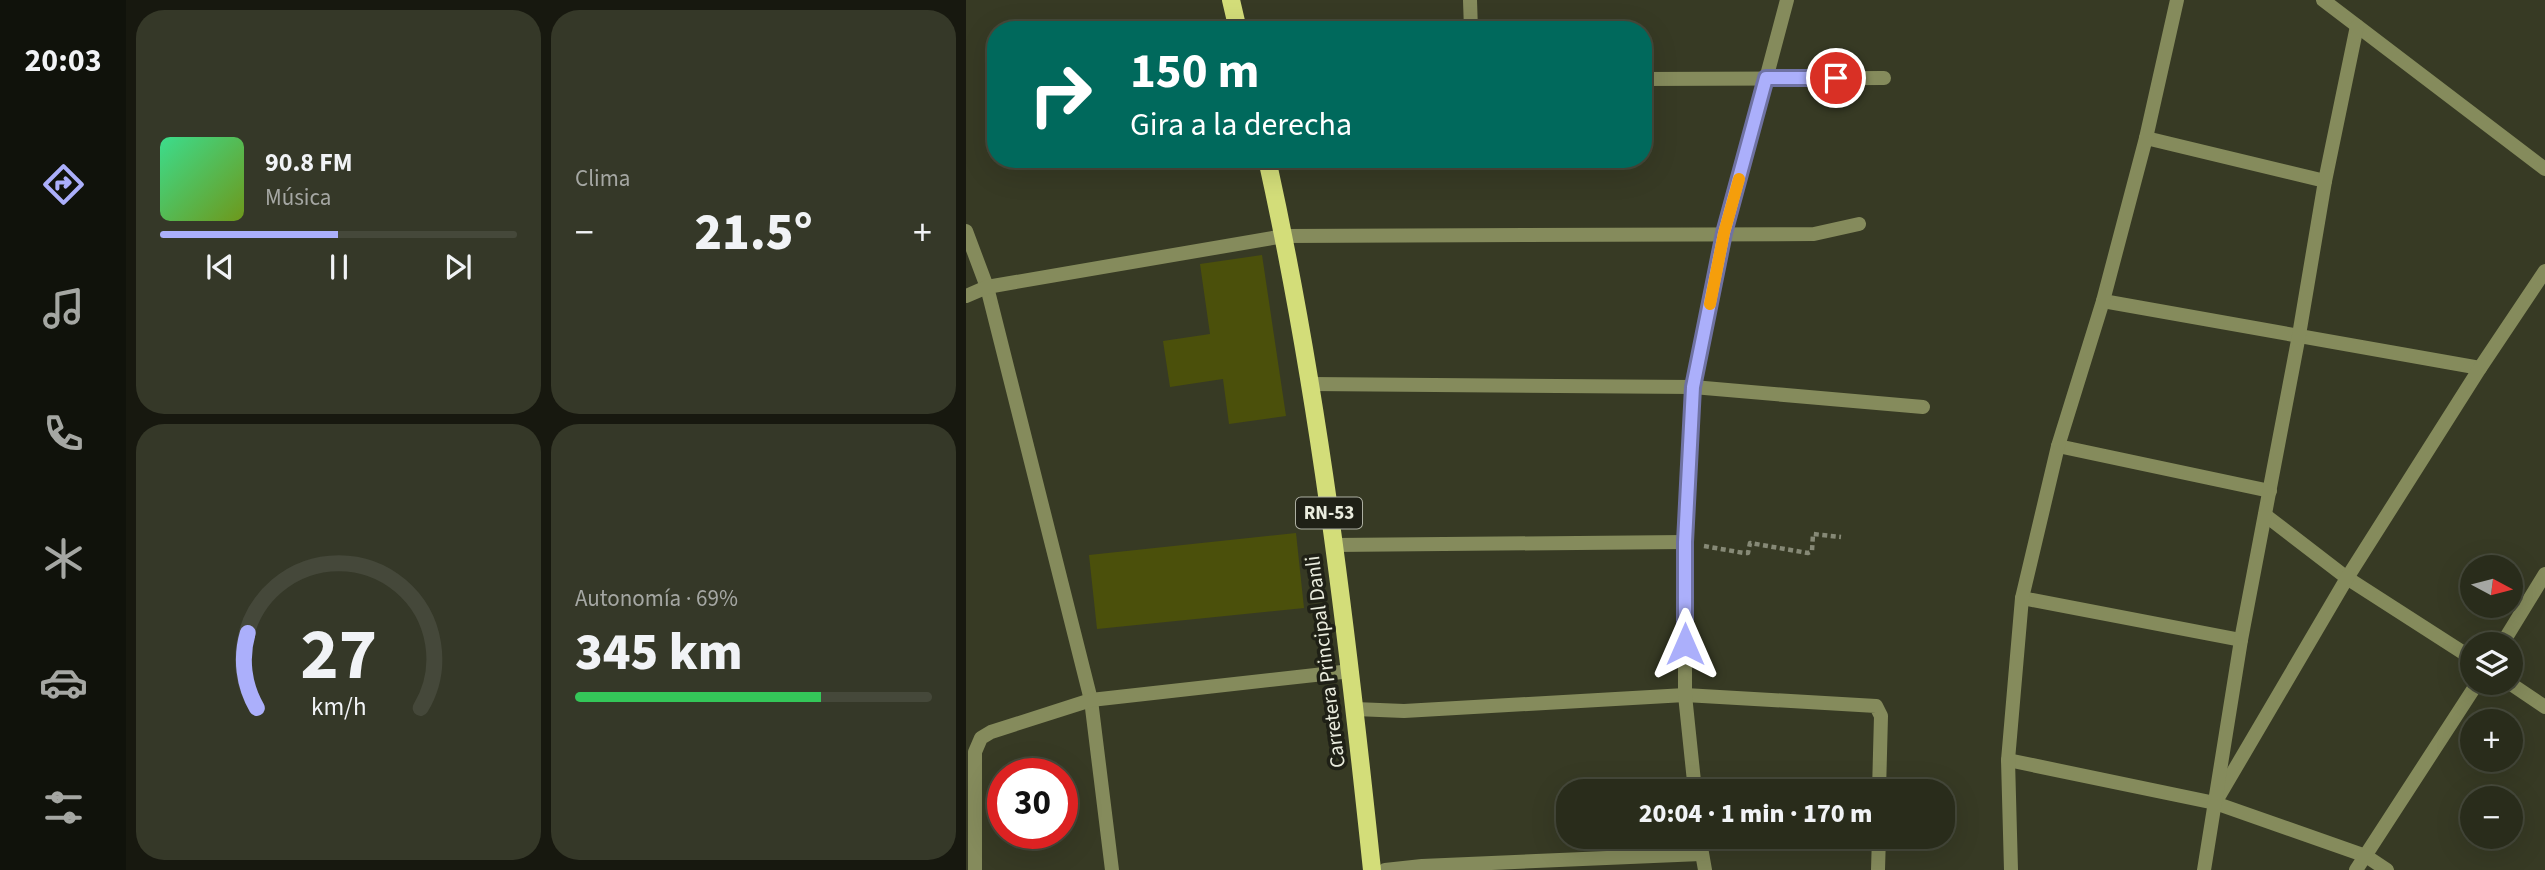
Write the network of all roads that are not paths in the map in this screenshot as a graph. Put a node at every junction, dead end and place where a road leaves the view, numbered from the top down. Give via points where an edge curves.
1 (1231, 0) edge
2 (1470, 0) edge
3 (1787, 0) edge
4 (2177, 0) edge
5 (2323, 0) edge
6 (1236, 21) edge
7 (1471, 21) edge
8 (2357, 26) junction
9 (1766, 78) junction
10 (1884, 78) dead end
11 (1652, 79) edge
12 (2146, 138) junction
13 (1269, 168) edge
14 (2545, 169) edge
15 (2325, 180) junction
16 (1859, 224) dead end
17 (966, 230) edge
18 (1724, 233) junction
19 (1284, 236) junction
20 (2545, 271) edge
21 (987, 287) junction
22 (966, 296) edge
23 (2103, 301) junction
24 (2299, 335) junction
25 (2480, 368) junction
26 (1311, 384) junction
27 (1693, 387) junction
28 (1923, 407) dead end
29 (2058, 446) junction
30 (2270, 491) junction
31 (2265, 515) junction
32 (1685, 542) junction
33 (1334, 545) junction
34 (2545, 574) edge
35 (2347, 578) junction
36 (2022, 598) junction
37 (2509, 632) edge
38 (2241, 640) junction
39 (2460, 651) edge
40 (1351, 671) junction
41 (2523, 692) edge
42 (1685, 695) junction
43 (2470, 695) edge
44 (1091, 700) junction
45 (2545, 707) edge
46 (1355, 709) junction
47 (2008, 760) junction
48 (1694, 779) edge
49 (1880, 779) edge
50 (2215, 803) junction
51 (1700, 849) edge
52 (1879, 849) edge
53 (1701, 854) junction
54 (2366, 856) junction
55 (975, 870) edge
56 (1112, 870) edge
57 (1372, 870) edge
58 (1385, 870) edge
59 (1705, 870) edge
60 (1878, 870) edge
61 (2011, 870) edge
62 (2204, 870) edge
63 (2357, 870) edge
64 (2387, 870) edge

1 - 6 main road
2 - 7 street
3 - 9 street
4 - 12 street
5 - 8 street
8 - 14 street
8 - 15 street
9 - 10 street
9 - 11 street
9 - 18 street
12 - 15 street
12 - 23 street
13 - 19 main road, Carretera Principal Danli / RN-53
15 - 24 street
16 - 18 street via 1814,234
17 - 21 street
18 - 19 street
18 - 27 street
19 - 21 street
19 - 26 main road, Carretera Principal Danli / RN-53
20 - 25 street
21 - 22 street
21 - 44 street
23 - 24 street
23 - 29 street
24 - 25 street
24 - 30 street
25 - 35 street
26 - 27 street
26 - 33 main road, Carretera Principal Danli / RN-53
27 - 28 street
27 - 32 street
29 - 30 street
29 - 36 street
30 - 31 street
31 - 35 street
31 - 38 street
32 - 33 street
32 - 42 street
33 - 40 main road, Carretera Principal Danli / RN-53
34 - 37 street
35 - 39 street
35 - 50 street
36 - 38 street
36 - 47 street
38 - 50 street
40 - 44 street
40 - 46 main road, Carretera Principal Danli / RN-53
41 - 45 street
42 - 46 street
42 - 48 street
42 - 49 street via 1876,706 1881,716
43 - 54 street
44 - 55 street via 981,738 975,752
44 - 56 street
46 - 57 main road, Carretera Principal Danli / RN-53
47 - 50 street
47 - 61 street
50 - 54 street
50 - 62 street
51 - 53 street
52 - 60 street
53 - 58 street
53 - 59 street
54 - 63 street
54 - 64 street

